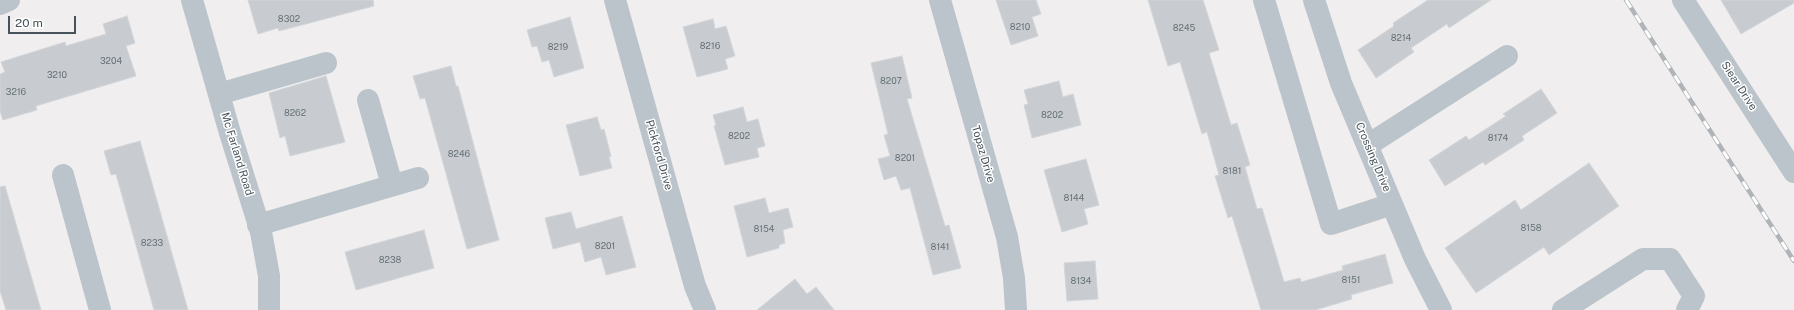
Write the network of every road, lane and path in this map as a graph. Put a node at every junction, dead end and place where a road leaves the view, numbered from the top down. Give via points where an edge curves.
1 (9, 0) edge
2 (192, 0) edge
3 (616, 0) edge
4 (940, 0) edge
5 (1264, 0) edge
6 (1314, 0) edge
7 (1683, 0) edge
8 (0, 4) edge
9 (1506, 56) dead end
10 (326, 63) dead end
11 (219, 94) junction
12 (368, 100) dead end
13 (1368, 145) junction
14 (1794, 172) edge
15 (63, 175) dead end
16 (418, 178) dead end
17 (392, 185) junction
18 (1392, 204) junction
19 (258, 225) junction
20 (100, 310) edge
21 (269, 310) edge
22 (705, 310) edge
23 (1016, 310) edge
24 (1441, 310) edge
25 (1563, 310) edge
26 (1687, 310) edge

1 - 8 street
2 - 11 street, Mc Farland Road
3 - 22 street, Pickford Drive via 695,286
4 - 23 street, Topaz Drive via 1007,237
5 - 18 street via 1331,224
6 - 13 street, Crossing Drive via 1338,76
7 - 14 street, Siear Drive
9 - 13 street
10 - 11 street
11 - 19 street, Mc Farland Road
12 - 17 street
13 - 18 street, Crossing Drive
15 - 20 street
16 - 17 street
17 - 19 street
18 - 24 street, Crossing Drive via 1415,259
19 - 21 street, Mc Farland Road via 268,263
25 - 26 street via 1643,259 1670,259 1694,296

